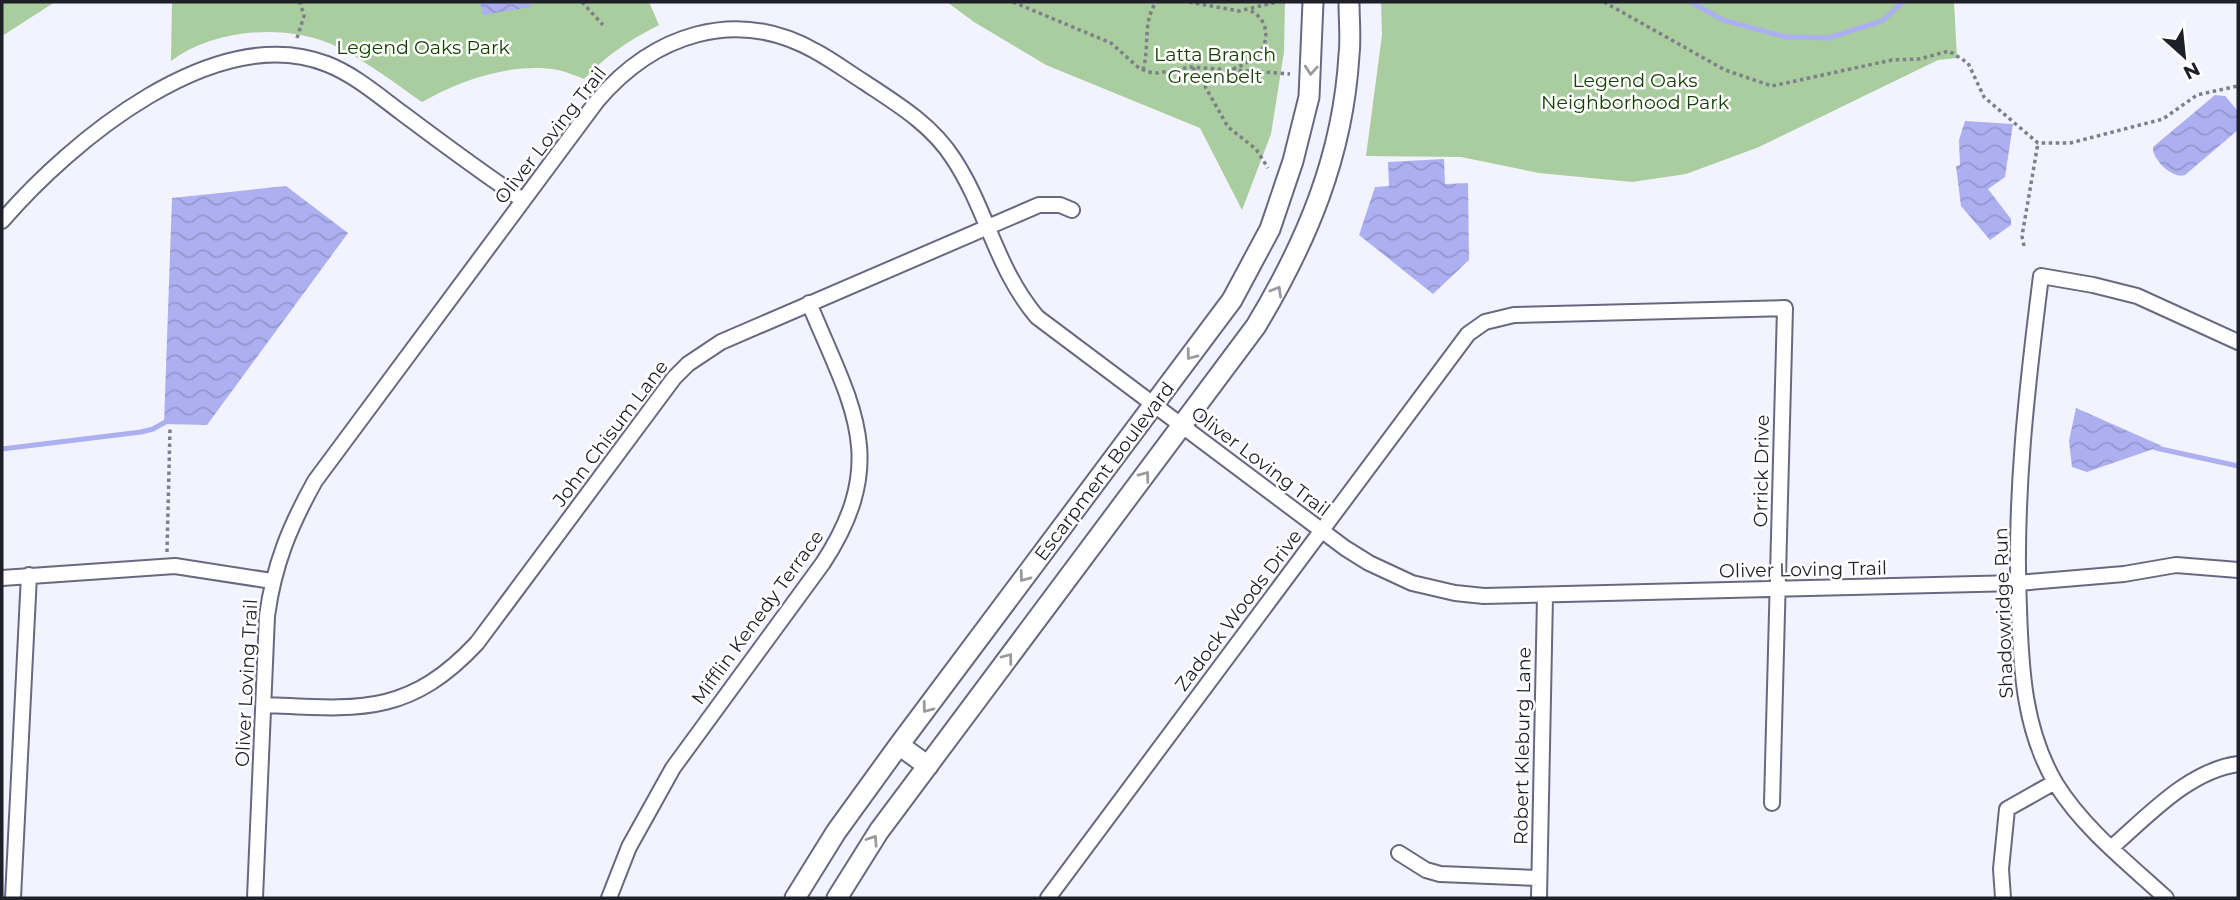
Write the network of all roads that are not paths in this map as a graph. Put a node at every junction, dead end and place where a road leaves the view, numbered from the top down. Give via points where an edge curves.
1 (1313, 2) edge
2 (1349, 2) edge
3 (523, 200) junction
4 (1072, 210) dead end
5 (2, 221) edge
6 (986, 227) junction
7 (809, 303) junction
8 (1785, 308) joint
9 (2238, 342) edge
10 (1153, 404) junction
11 (1182, 426) junction
12 (1323, 531) junction
13 (2238, 570) edge
14 (29, 575) junction
15 (2, 578) edge
16 (272, 581) junction
17 (2018, 583) junction
18 (1778, 588) junction
19 (1545, 596) junction
20 (264, 705) junction
21 (899, 745) junction
22 (2238, 764) edge
23 (928, 766) junction
24 (2055, 782) junction
25 (1773, 803) dead end
26 (2112, 848) junction
27 (1399, 853) dead end
28 (1539, 878) junction
29 (13, 898) edge
30 (256, 898) edge
31 (609, 898) edge
32 (795, 898) edge
33 (837, 898) edge
34 (1048, 898) edge
35 (1539, 898) edge
36 (2003, 898) edge
37 (2166, 898) edge

1 -> 10 main road, Escarpment Boulevard via 1309,97 1270,229 1232,300
11 -> 2 main road, Escarpment Boulevard via 1256,326 1304,239 1341,121 1350,55
3 - 5 street via 363,84 328,64 262,55 226,60 188,75 117,116 61,159
3 - 6 street, Oliver Loving Trail via 624,72 677,40 737,29 764,32 815,50 909,111 952,156
3 - 16 street, Oliver Loving Trail via 315,481 288,534
4 - 6 street, John Chisum Lane via 1039,205
6 - 7 street, John Chisum Lane
6 - 10 street, Oliver Loving Trail via 1011,281 1037,317
7 - 20 street, John Chisum Lane via 721,342 674,378 477,643 444,676 407,695 366,707
7 - 31 street, Mifflin Kenedy Terrace via 857,422 860,466 852,509 823,563 673,768 629,847
8 - 12 street, Zadock Woods Drive via 1526,314 1485,322 1468,334
8 - 18 street, Orrick Drive
9 - 17 street, Shadowridge Run via 2145,299 2041,276 2023,427
10 - 11 street, Oliver Loving Trail
10 -> 21 main road, Escarpment Boulevard
11 - 12 street, Oliver Loving Trail
23 -> 11 main road, Escarpment Boulevard
12 - 19 street, Oliver Loving Trail via 1369,563 1421,586 1484,596
12 - 34 street, Zadock Woods Drive
13 - 17 street, Oliver Loving Trail via 2176,565
14 - 15 street
14 - 16 street via 175,566
14 - 29 street
16 - 20 street, Oliver Loving Trail
17 - 18 street, Oliver Loving Trail
17 - 24 street, Shadowridge Run via 2026,704
18 - 19 street, Oliver Loving Trail
18 - 25 street, Orrick Drive
19 - 28 street, Robert Kleburg Lane
20 - 30 street, Oliver Loving Trail
21 - 23 main road
21 - 32 main road, Escarpment Boulevard
22 - 26 street via 2190,782
33 -> 23 main road, Escarpment Boulevard
24 - 26 street, Shadowridge Run
24 - 36 street via 2007,809
26 - 37 street, Shadowridge Run
27 - 28 street via 1440,874
28 - 35 street, Robert Kleburg Lane

